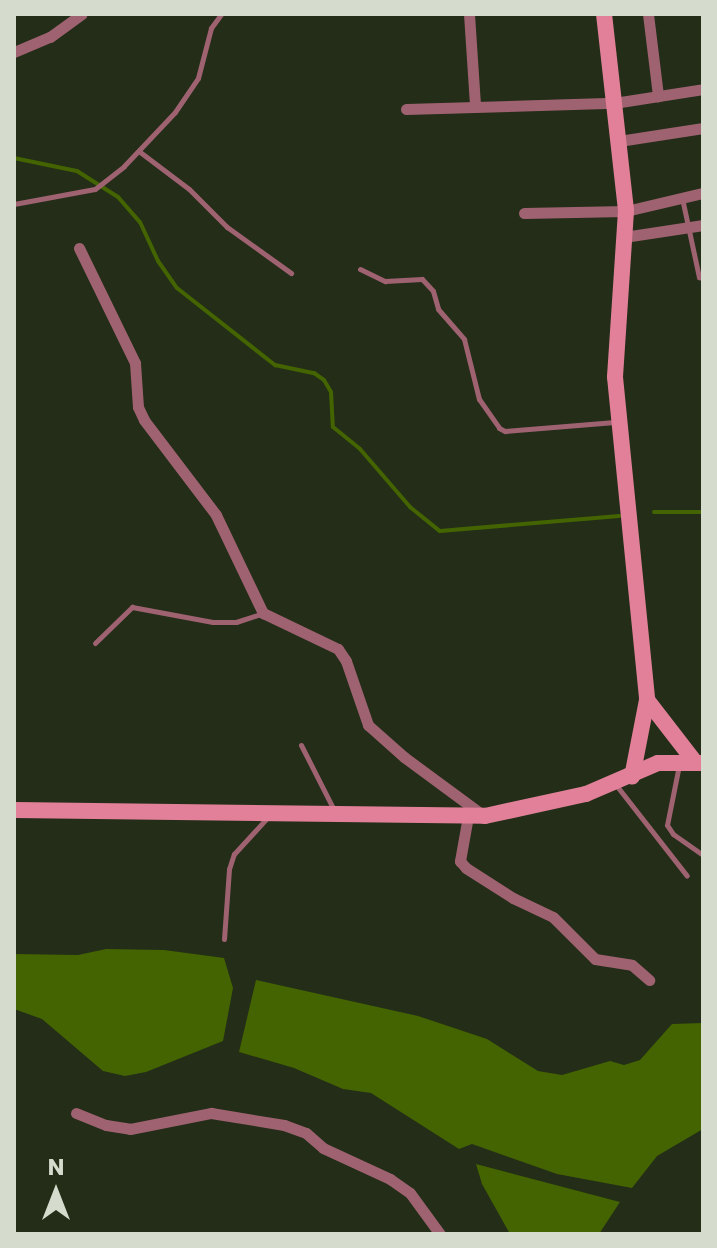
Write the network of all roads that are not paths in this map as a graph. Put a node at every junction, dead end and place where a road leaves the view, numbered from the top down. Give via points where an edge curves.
1 (82, 14) edge
2 (221, 14) edge
3 (469, 14) edge
4 (604, 14) edge
5 (648, 14) edge
6 (14, 52) edge
7 (703, 89) edge
8 (658, 96) junction
9 (614, 103) junction
10 (475, 104) junction
11 (406, 109) dead end
12 (703, 128) edge
13 (619, 141) junction
14 (140, 152) junction
15 (703, 193) edge
16 (682, 197) junction
17 (14, 204) edge
18 (626, 211) junction
19 (524, 213) dead end
20 (703, 225) edge
21 (688, 227) junction
22 (624, 237) junction
23 (79, 248) dead end
24 (360, 269) dead end
25 (291, 273) dead end
26 (703, 278) edge
27 (620, 422) junction
28 (263, 613) junction
29 (95, 643) dead end
30 (647, 700) junction
31 (301, 745) dead end
32 (693, 761) edge
33 (632, 777) junction
34 (615, 783) junction
35 (14, 810) edge
36 (271, 814) junction
37 (337, 814) junction
38 (476, 816) junction
39 (703, 855) edge
40 (687, 876) dead end
41 (224, 939) dead end
42 (649, 980) dead end
43 (76, 1113) dead end
44 (440, 1234) edge

1 - 6 street via 50,37
2 - 14 lane via 211,28 198,78
3 - 10 street
4 - 9 main road
5 - 8 street
7 - 8 street
8 - 9 street
9 - 10 street
9 - 13 main road
10 - 11 street
12 - 13 street
13 - 18 main road
14 - 17 lane via 95,189
14 - 25 lane via 227,227
15 - 16 street
16 - 18 street
16 - 21 lane
18 - 19 street
18 - 22 main road
20 - 21 street
21 - 22 street
21 - 26 lane
22 - 27 main road via 615,377
23 - 28 street via 135,363 144,420 216,515
24 - 27 lane via 385,281 422,279 433,291 438,309 464,339 479,399 499,428
27 - 30 main road
28 - 29 lane via 236,622 213,622 132,607
28 - 38 street via 338,649 368,725
30 - 32 main road
30 - 33 main road
31 - 37 lane
32 - 33 main road via 658,763
32 - 39 lane via 667,825
33 - 34 main road
34 - 38 main road via 541,806
34 - 40 lane
35 - 36 main road
36 - 37 main road
36 - 41 lane via 234,854
37 - 38 main road
38 - 42 street via 460,861 466,868 553,917 595,959 632,965
43 - 44 street via 130,1129 211,1113 284,1125 390,1179 410,1193

